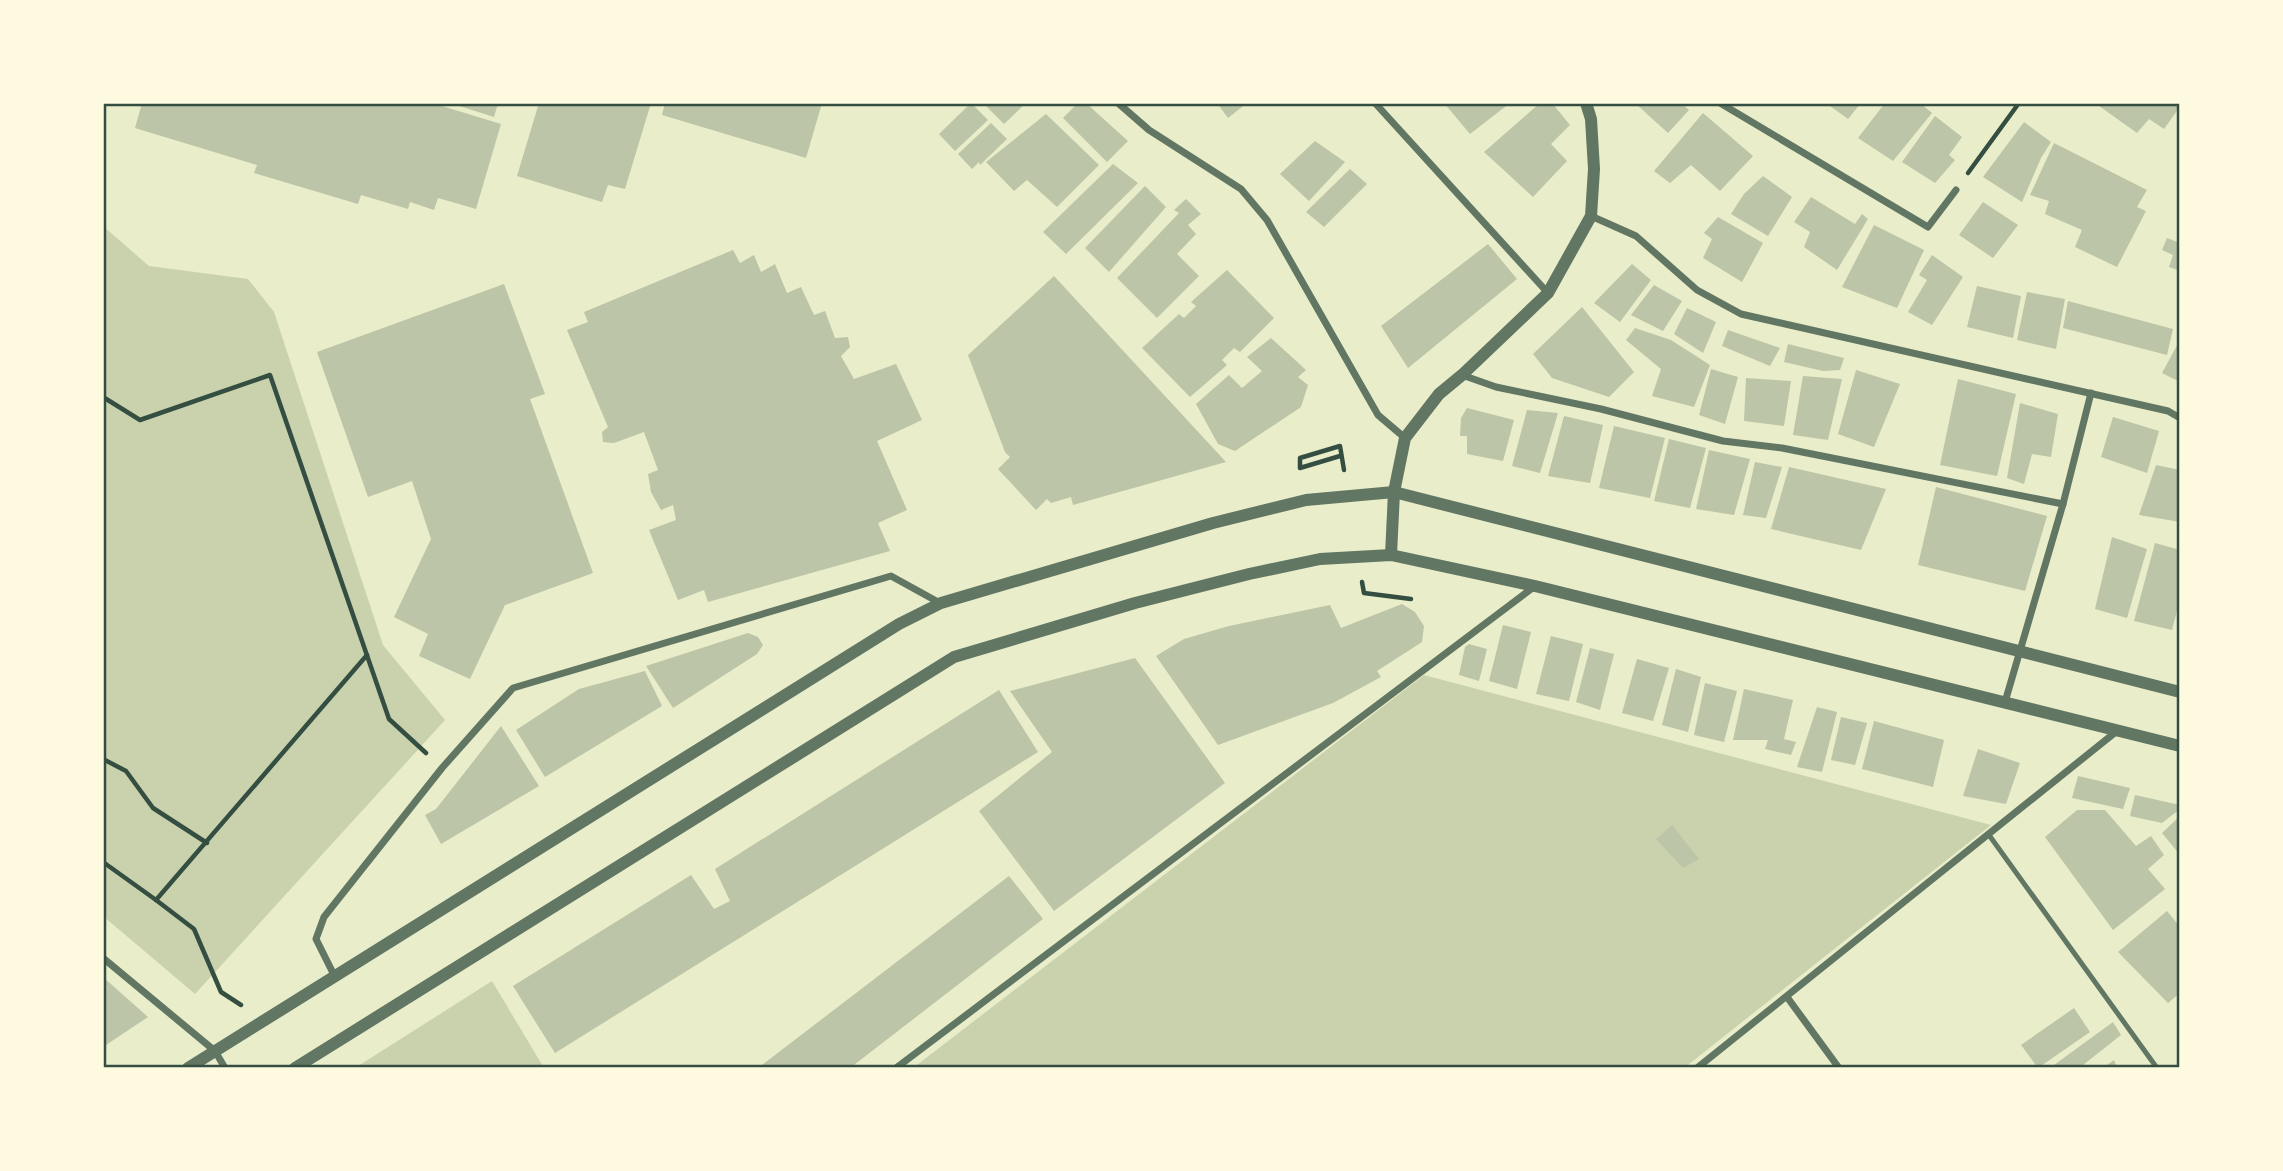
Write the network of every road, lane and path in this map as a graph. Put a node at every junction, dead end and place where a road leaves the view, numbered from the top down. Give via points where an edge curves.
1 (1118, 103) edge
2 (1375, 103) edge
3 (1586, 103) edge
4 (1720, 103) edge
5 (2020, 103) edge
6 (1956, 190) joint
7 (1591, 216) junction
8 (1548, 293) junction
9 (1462, 375) junction
10 (2091, 393) junction
11 (103, 397) edge
12 (2180, 418) edge
13 (1405, 438) junction
14 (1340, 446) dead end
15 (1340, 456) dead end
16 (1394, 492) junction
17 (2063, 504) junction
18 (1391, 555) junction
19 (1535, 586) junction
20 (1364, 593) dead end
21 (1411, 599) dead end
22 (941, 603) junction
23 (2020, 651) junction
24 (368, 655) junction
25 (2180, 692) edge
26 (2005, 702) junction
27 (2118, 730) junction
28 (2180, 746) edge
29 (103, 759) edge
30 (442, 768) junction
31 (1989, 835) junction
32 (206, 843) junction
33 (103, 862) edge
34 (156, 900) junction
35 (103, 958) edge
36 (334, 975) junction
37 (1787, 997) junction
38 (257, 1025) junction
39 (215, 1051) junction
40 (188, 1068) edge
41 (225, 1068) edge
42 (295, 1068) edge
43 (896, 1068) edge
44 (1697, 1068) edge
45 (1839, 1068) edge
46 (2157, 1068) edge

1 - 13 street via 1149,130 1241,189 1267,220 1378,415
2 - 8 street
3 - 7 street via 1594,169
4 - 6 street via 1928,227
5 - 6 path
7 - 8 street
7 - 10 street via 1636,236 1697,290 1741,314
8 - 9 street
9 - 13 street via 1438,394
9 - 17 street via 1723,441 1782,448
10 - 12 street
10 - 17 street
11 - 24 path via 140,420 270,375
13 - 16 street
14 - 15 path via 1300,458 1300,468
16 - 18 street
16 - 22 street via 1306,500
16 - 23 street
17 - 23 street
18 - 19 street
18 - 42 street via 1320,559 1249,574 954,657
19 - 26 street
19 - 43 street
20 - 21 path
22 - 30 street via 891,576 513,688
22 - 36 street via 900,624
23 - 25 street
23 - 26 street
24 - 30 path via 389,719
24 - 32 path
26 - 27 street
27 - 28 street
27 - 31 street
29 - 32 path via 126,771 153,808
30 - 36 street via 324,917 316,939
31 - 37 street
31 - 46 lane
32 - 34 path
33 - 34 path
34 - 38 path via 194,929 221,992 244,1007
35 - 39 street
36 - 38 street
37 - 44 street
37 - 45 street
38 - 39 street
39 - 40 street
39 - 41 street

